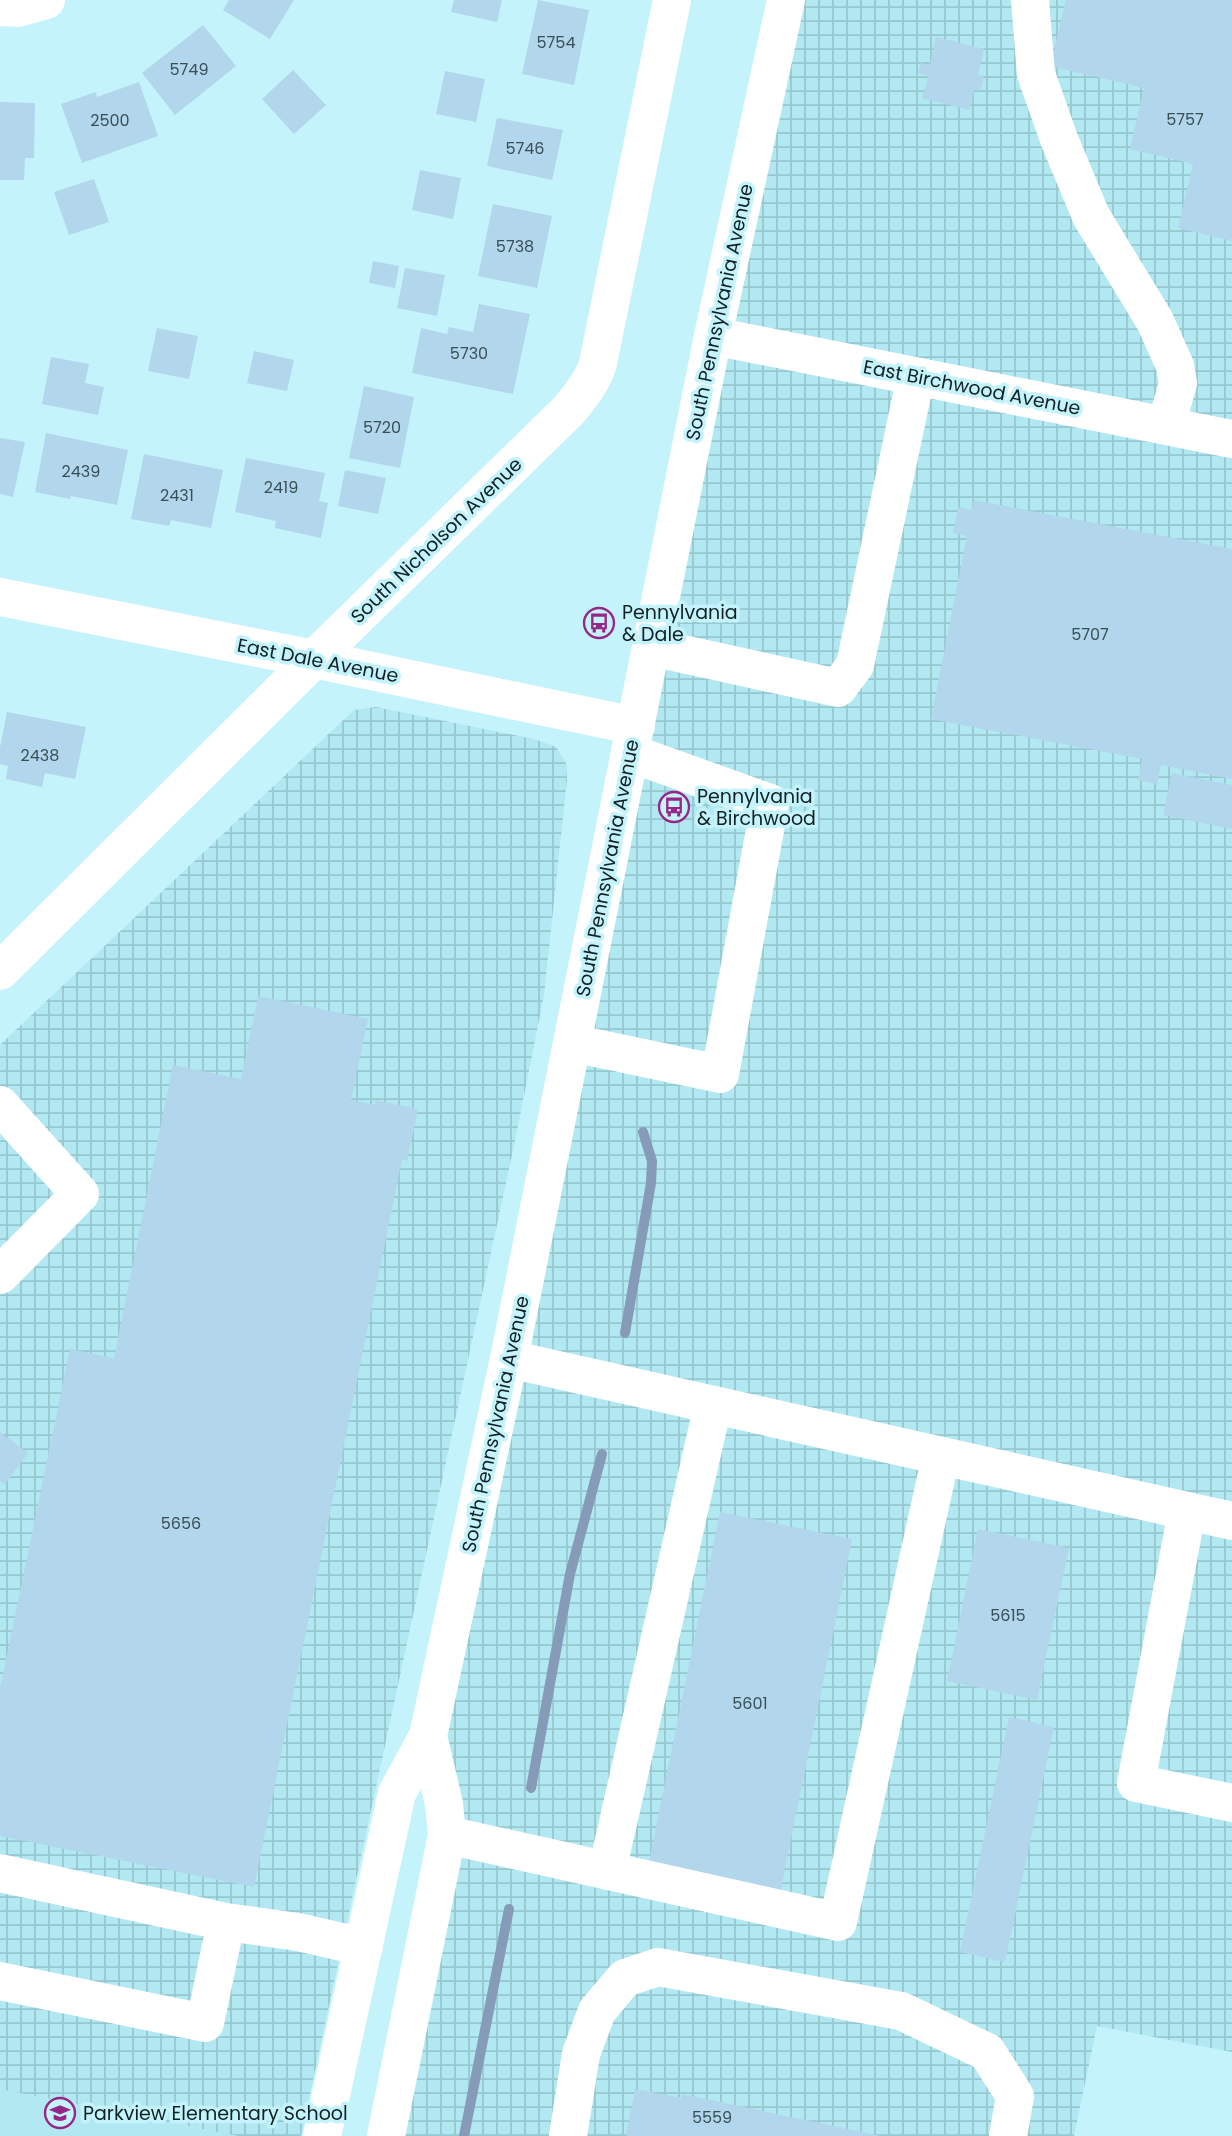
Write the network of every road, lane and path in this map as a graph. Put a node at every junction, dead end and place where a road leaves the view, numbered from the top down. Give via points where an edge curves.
1 (46, 0) edge
2 (673, 0) edge
3 (786, 0) edge
4 (1030, 0) edge
5 (0, 7) edge
6 (713, 336) junction
7 (916, 376) junction
8 (1167, 426) junction
9 (1232, 439) edge
10 (0, 597) edge
11 (651, 647) junction
12 (314, 659) junction
13 (633, 740) junction
14 (0, 971) edge
15 (572, 1042) junction
16 (0, 1105) edge
17 (0, 1275) edge
18 (509, 1359) junction
19 (713, 1405) junction
20 (941, 1456) junction
21 (1187, 1511) junction
22 (1232, 1521) edge
23 (428, 1736) junction
24 (1232, 1803) edge
25 (447, 1835) junction
26 (607, 1871) junction
27 (0, 1873) edge
28 (226, 1922) junction
29 (364, 1947) junction
30 (0, 1981) edge
31 (322, 2136) edge
32 (386, 2136) edge
33 (568, 2136) edge
34 (1008, 2136) edge

1 - 5 main road via 18,8
2 - 12 main road, South Nicholson Avenue via 595,375 569,410
3 - 6 main road, South Pennsylvania Avenue
4 - 8 main road via 1036,74 1059,139 1091,216 1155,321 1175,366 1178,383
6 - 7 main road, East Birchwood Avenue
6 - 11 main road, South Pennsylvania Avenue
7 - 8 main road, East Birchwood Avenue
7 - 11 main road via 855,665 838,688
8 - 9 main road, East Birchwood Avenue
10 - 12 main road, East Dale Avenue
11 - 13 main road, South Pennsylvania Avenue
12 - 13 main road, East Dale Avenue
12 - 14 main road, South Nicholson Avenue
13 - 15 main road, South Pennsylvania Avenue
13 - 15 main road, East Dale Avenue via 770,803 720,1074
15 - 18 main road, South Pennsylvania Avenue
16 - 17 main road via 80,1194
18 - 19 main road
18 - 23 main road, South Pennsylvania Avenue
19 - 20 main road
19 - 26 main road
20 - 21 main road
20 - 26 main road via 838,1922
21 - 22 main road
21 - 24 main road via 1136,1783
23 - 25 main road, South Pennsylvania Avenue
23 - 29 main road, South Pennsylvania Avenue via 397,1794
25 - 26 main road
25 - 32 main road, South Pennsylvania Avenue
27 - 28 main road
28 - 29 main road
28 - 30 main road via 205,2023
29 - 31 main road, South Pennsylvania Avenue
33 - 34 main road via 581,2054 597,2011 625,1978 658,1967 901,2011 987,2052 1015,2096

